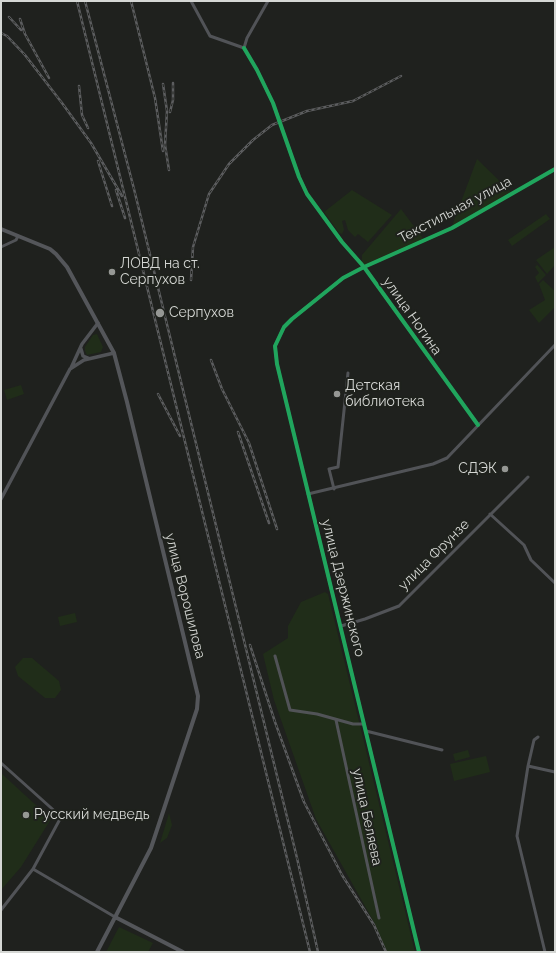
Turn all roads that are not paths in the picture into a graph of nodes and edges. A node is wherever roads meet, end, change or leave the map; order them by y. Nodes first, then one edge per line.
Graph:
1 (191, 1) edge
2 (268, 1) edge
3 (244, 48) junction
4 (555, 169) edge
5 (1, 229) edge
6 (18, 236) junction
7 (1, 247) edge
8 (364, 267) junction
9 (98, 323) junction
10 (82, 344) junction
11 (555, 345) edge
12 (114, 353) junction
13 (90, 359) junction
14 (70, 369) junction
15 (348, 373) dead end
16 (478, 425) junction
17 (528, 476) dead end
18 (334, 488) junction
19 (308, 494) junction
20 (1, 499) edge
21 (490, 514) junction
22 (555, 583) edge
23 (341, 626) junction
24 (275, 656) dead end
25 (336, 720) junction
26 (364, 724) junction
27 (366, 731) junction
28 (538, 737) dead end
29 (442, 750) dead end
30 (1, 763) edge
31 (528, 766) junction
32 (555, 772) edge
33 (33, 870) junction
34 (1, 910) edge
35 (115, 917) junction
36 (379, 918) dead end
37 (97, 952) edge
38 (183, 952) edge
39 (419, 952) edge
40 (545, 952) edge

1 - 3 street
2 - 3 street
3 - 8 street, улица Ногина
4 - 8 street, Текстильная улица
5 - 6 main road
6 - 7 street
6 - 9 main road, улица Ворошилова
8 - 16 street, улица Ногина
8 - 19 street, улица Дзержинского
9 - 10 street
9 - 12 main road, улица Ворошилова
10 - 13 street
10 - 14 street
11 - 16 street
12 - 13 street
12 - 35 main road, улица Ворошилова
13 - 14 street
14 - 20 street
15 - 18 street
16 - 18 street
17 - 21 street, улица Фрунзе
18 - 19 street
19 - 23 street, улица Дзержинского
21 - 22 street
21 - 23 street, улица Фрунзе
23 - 26 street, улица Дзержинского
24 - 25 street
25 - 26 street
25 - 36 street, улица Беляева
26 - 27 street, улица Дзержинского
27 - 29 street
27 - 39 street, улица Дзержинского
28 - 31 street
30 - 33 street
31 - 32 street
31 - 40 street
33 - 34 street
33 - 35 street
35 - 37 main road, улица Ворошилова
35 - 38 main road

